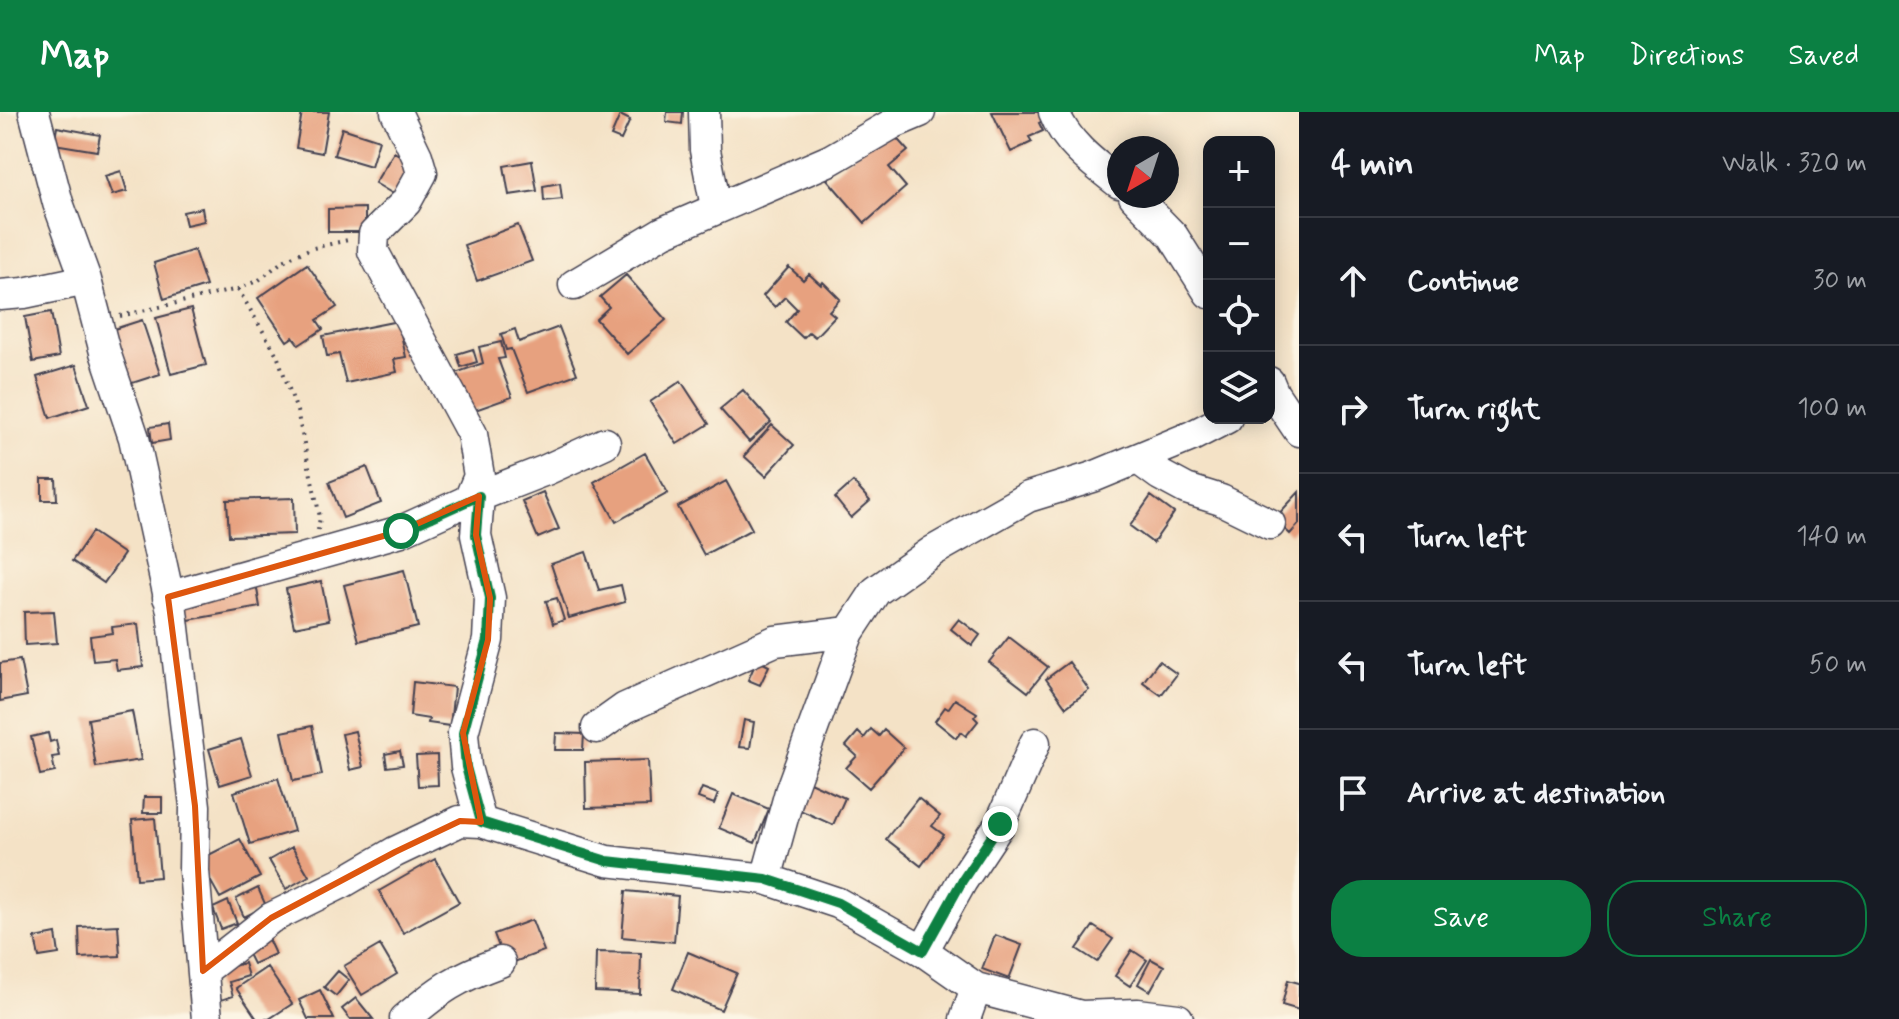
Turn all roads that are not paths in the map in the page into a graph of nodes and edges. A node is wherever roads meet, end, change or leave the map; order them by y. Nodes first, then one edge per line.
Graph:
1 (34, 112) edge
2 (396, 112) edge
3 (704, 112) edge
4 (920, 112) edge
5 (1054, 112) edge
6 (1107, 174) edge
7 (716, 207) junction
8 (1146, 208) edge
9 (86, 280) junction
10 (1203, 284) edge
11 (574, 285) dead end
12 (0, 295) edge
13 (1275, 397) edge
14 (1214, 424) edge
15 (1299, 431) edge
16 (605, 443) dead end
17 (1138, 459) junction
18 (474, 498) junction
19 (1270, 524) dead end
20 (168, 597) junction
21 (849, 632) junction
22 (597, 728) dead end
23 (1035, 743) dead end
24 (481, 822) junction
25 (766, 879) junction
26 (923, 951) junction
27 (500, 962) dead end
28 (203, 971) junction
29 (976, 988) junction
30 (207, 1019) edge
31 (405, 1019) edge
32 (965, 1019) edge
33 (1178, 1019) edge

1 - 9 street
2 - 18 street
3 - 7 street
4 - 7 street
5 - 6 street
7 - 11 street
8 - 10 street
9 - 12 street
9 - 20 street
13 - 15 street
14 - 17 street
16 - 18 street
17 - 19 street
17 - 21 street
18 - 20 street
18 - 24 street
20 - 28 street
21 - 22 street
21 - 25 street
23 - 26 street
24 - 25 street
24 - 28 street
25 - 26 street
26 - 29 street
27 - 31 street
28 - 30 street
29 - 32 street
29 - 33 street

